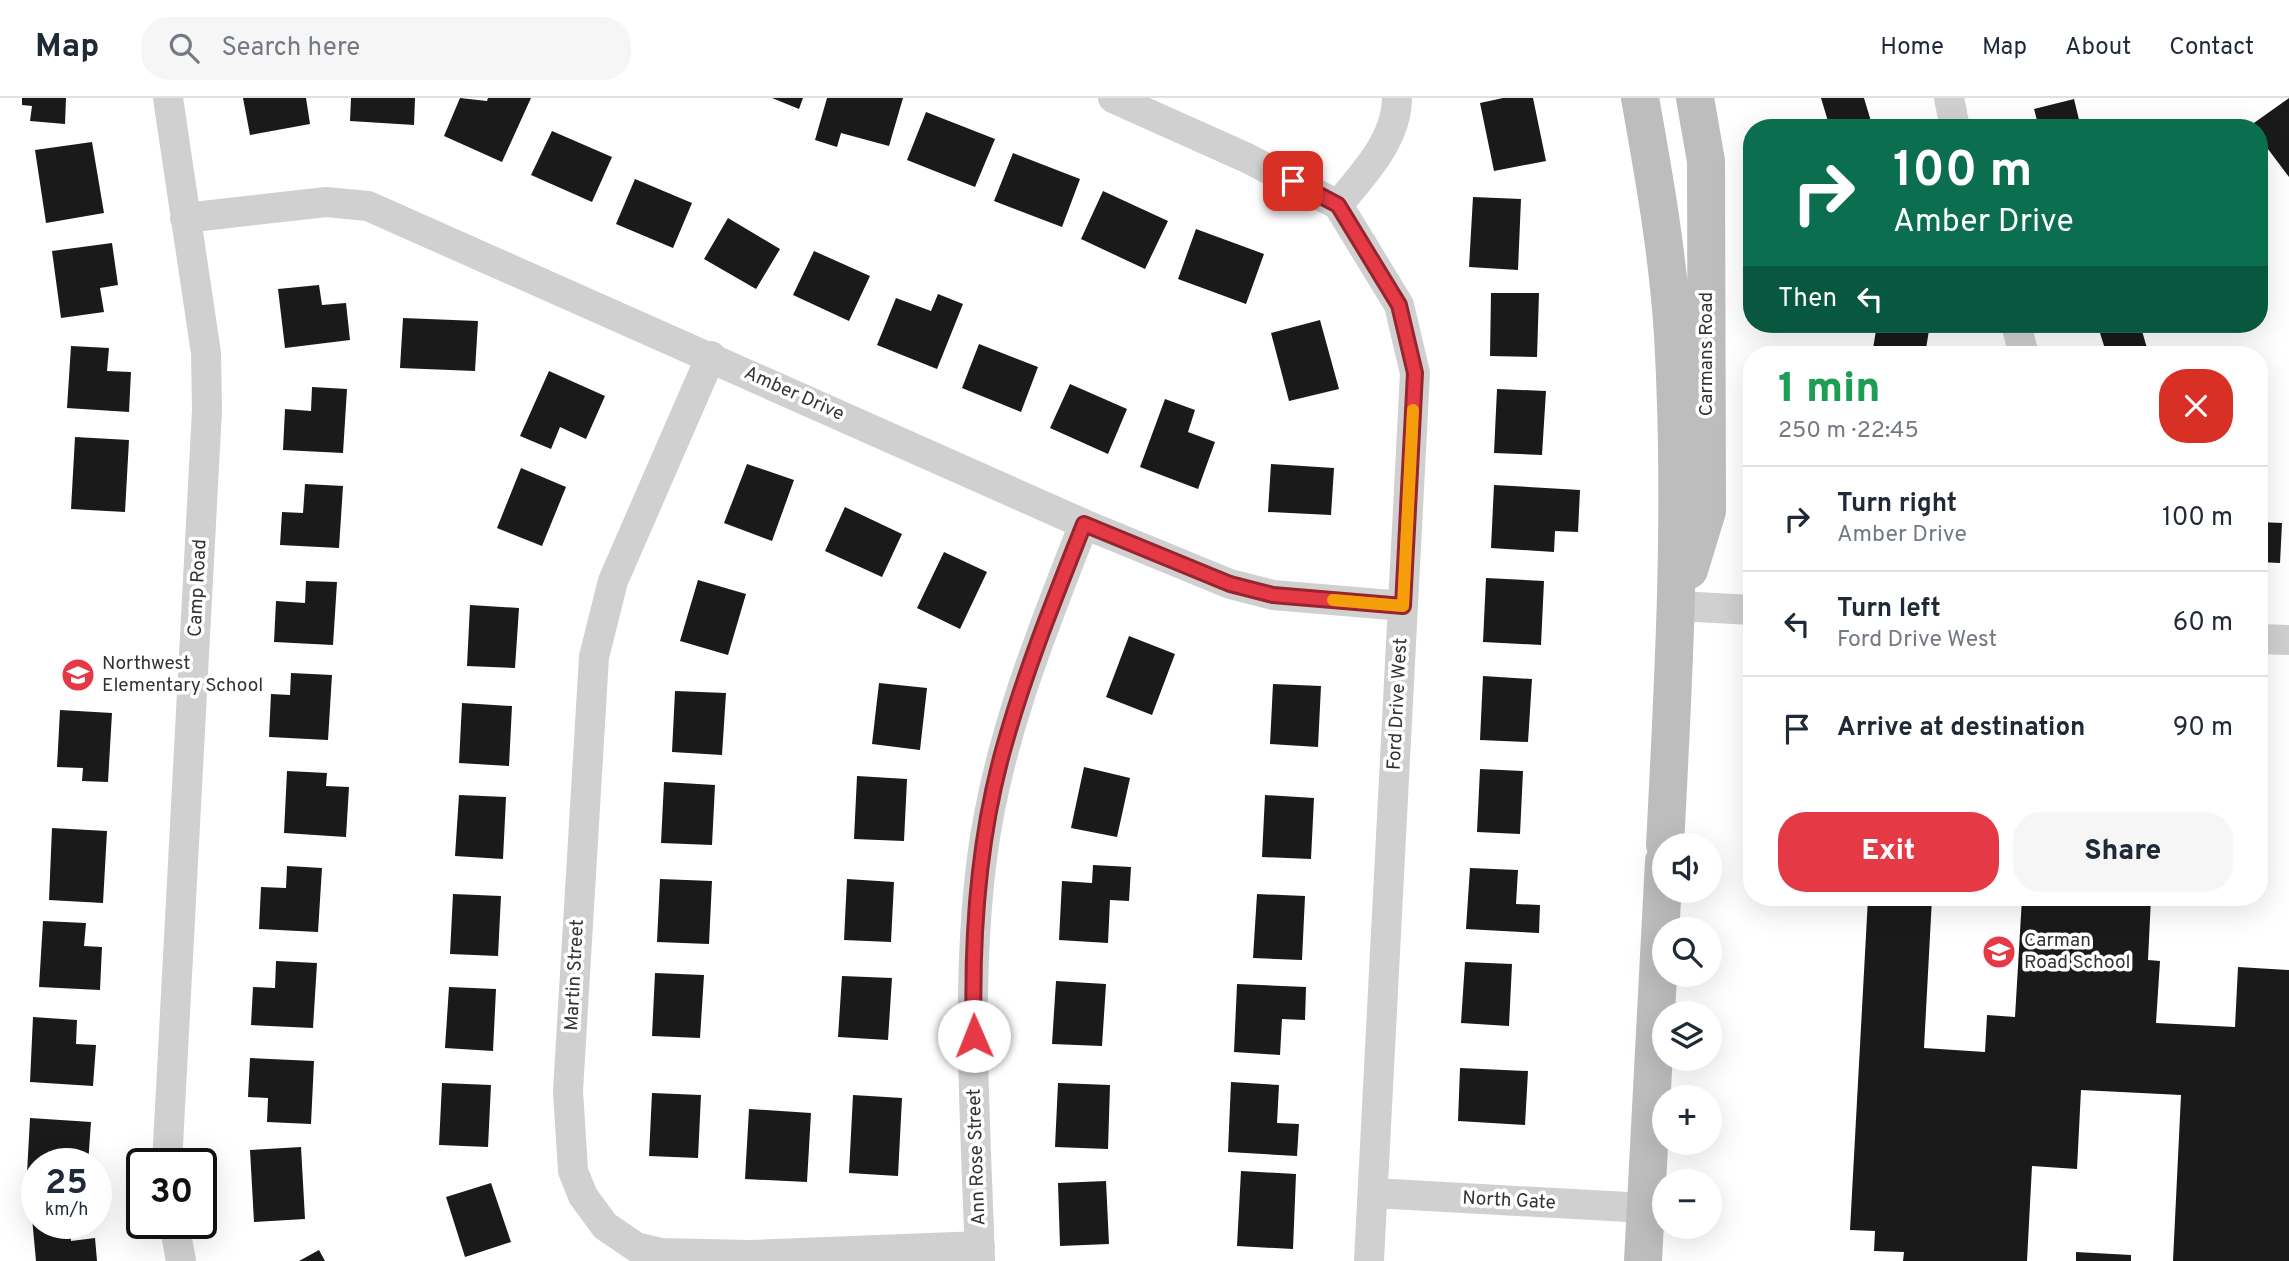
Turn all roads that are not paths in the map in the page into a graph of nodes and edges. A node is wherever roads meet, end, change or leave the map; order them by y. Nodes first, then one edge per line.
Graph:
1 (168, 98) edge
2 (1113, 98) edge
3 (1397, 98) edge
4 (1640, 98) edge
5 (1695, 98) edge
6 (1950, 98) edge
7 (1954, 119) edge
8 (1338, 205) junction
9 (185, 218) junction
10 (711, 356) junction
11 (1084, 524) junction
12 (1403, 606) junction
13 (1678, 606) junction
14 (1743, 610) edge
15 (2268, 639) edge
16 (2289, 640) edge
17 (1666, 833) edge
18 (1662, 903) edge
19 (168, 1148) edge
20 (1373, 1193) junction
21 (1646, 1208) junction
22 (177, 1239) edge
23 (980, 1253) edge
24 (181, 1261) edge
25 (1369, 1261) edge
26 (1643, 1261) edge

1 - 9 street, Camp Road
2 - 8 street
3 - 8 street
4 - 13 street, Carmans Road
5 - 13 street, Carmans Road
6 - 7 street
8 - 12 street, Ford Drive West
9 - 10 street, Amber Drive
9 - 19 street, Camp Road
10 - 11 street, Amber Drive
10 - 23 street, Martin Street
11 - 12 street, Amber Drive
11 - 23 street, Ann Rose Street
12 - 20 street, Ford Drive West
13 - 14 street
13 - 17 street, Carmans Road
15 - 16 street
18 - 21 street
20 - 21 street, North Gate
20 - 25 street, Ford Drive West
21 - 26 street
22 - 24 street

